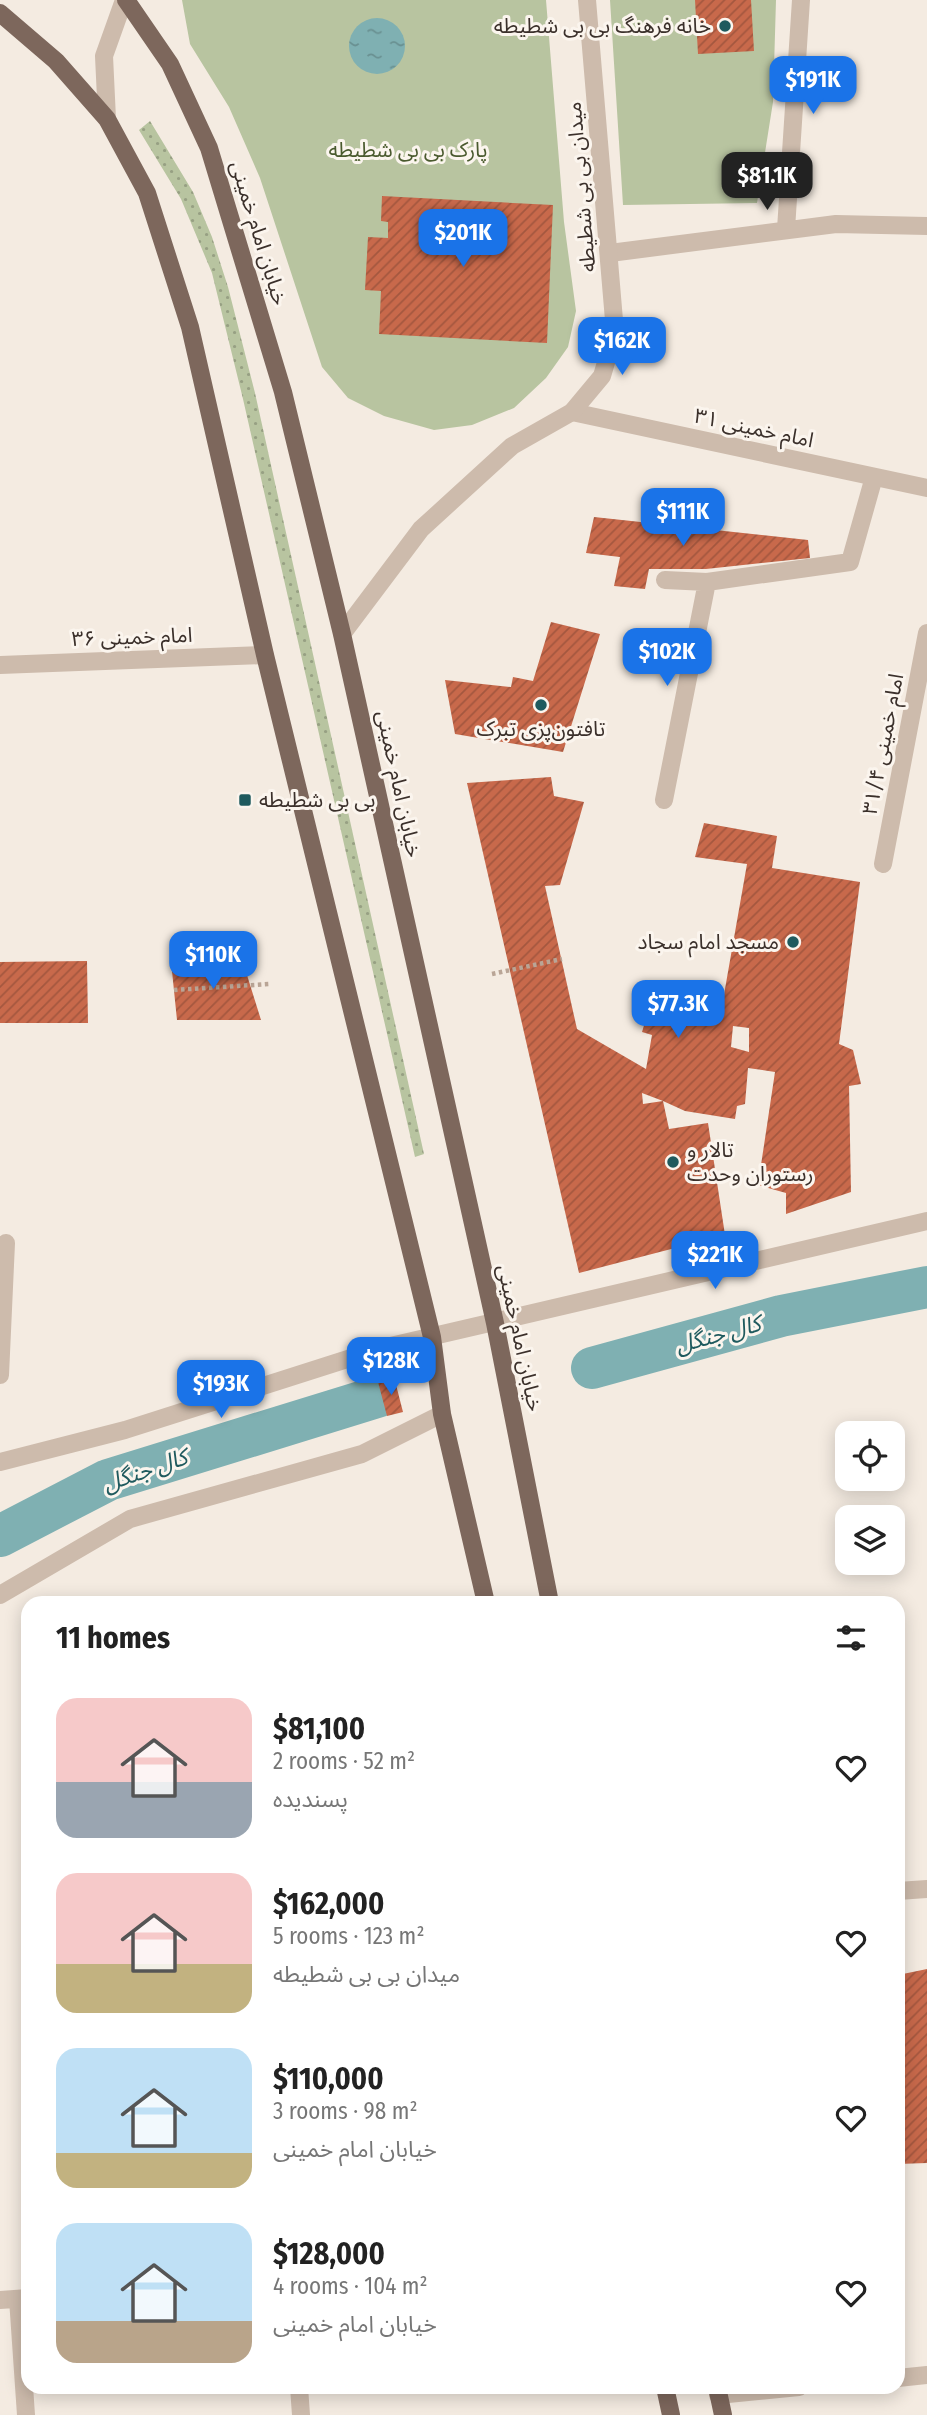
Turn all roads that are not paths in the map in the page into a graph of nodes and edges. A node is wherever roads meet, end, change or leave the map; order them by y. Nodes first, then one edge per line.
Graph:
1 (125, 0) edge
2 (587, 0) edge
3 (801, 0) edge
4 (0, 13) edge
5 (107, 119) junction
6 (927, 226) edge
7 (786, 229) junction
8 (610, 253) junction
9 (572, 412) junction
10 (874, 477) junction
11 (927, 488) edge
12 (665, 580) dead end
13 (707, 582) junction
14 (927, 633) edge
15 (342, 634) junction
16 (265, 656) junction
17 (0, 665) edge
18 (664, 800) dead end
19 (883, 864) dead end
20 (927, 1221) edge
21 (6, 1243) dead end
22 (495, 1323) junction
23 (432, 1337) junction
24 (0, 1375) edge
25 (442, 1415) junction
26 (0, 1462) edge
27 (0, 1595) edge
28 (483, 1596) edge
29 (549, 1596) edge
30 (927, 1889) edge
31 (905, 1891) edge
32 (15, 2299) edge
33 (21, 2362) edge
34 (927, 2375) edge
35 (905, 2377) edge
36 (24, 2394) edge
37 (300, 2394) edge
38 (666, 2394) edge
39 (719, 2394) edge
40 (26, 2415) edge
41 (301, 2415) edge
42 (671, 2415) edge
43 (723, 2415) edge

1 - 5 street
1 - 15 main road, خیابان امام خمینی
2 - 8 street, میدان بی بی شطیطه
3 - 7 street
4 - 5 main road
5 - 16 main road
6 - 7 street
7 - 8 street
8 - 9 street, میدان بی بی شطیطه
9 - 10 street, امام خمینی ۳۱
9 - 15 street, میدان بی بی شطیطه
10 - 11 street, امام خمینی ۳۱
10 - 13 street
12 - 13 street
13 - 18 street
14 - 19 street, امام خمینی ۳۱/۴
15 - 22 main road, خیابان امام خمینی
16 - 17 street, امام خمینی ۳۶
16 - 23 main road
20 - 22 street
21 - 24 street
22 - 23 street
22 - 29 main road, خیابان امام خمینی
23 - 25 main road
23 - 26 street
25 - 27 street
25 - 28 main road
30 - 31 street
32 - 33 street
34 - 35 street
36 - 40 street
37 - 41 street
38 - 42 main road
39 - 43 main road

